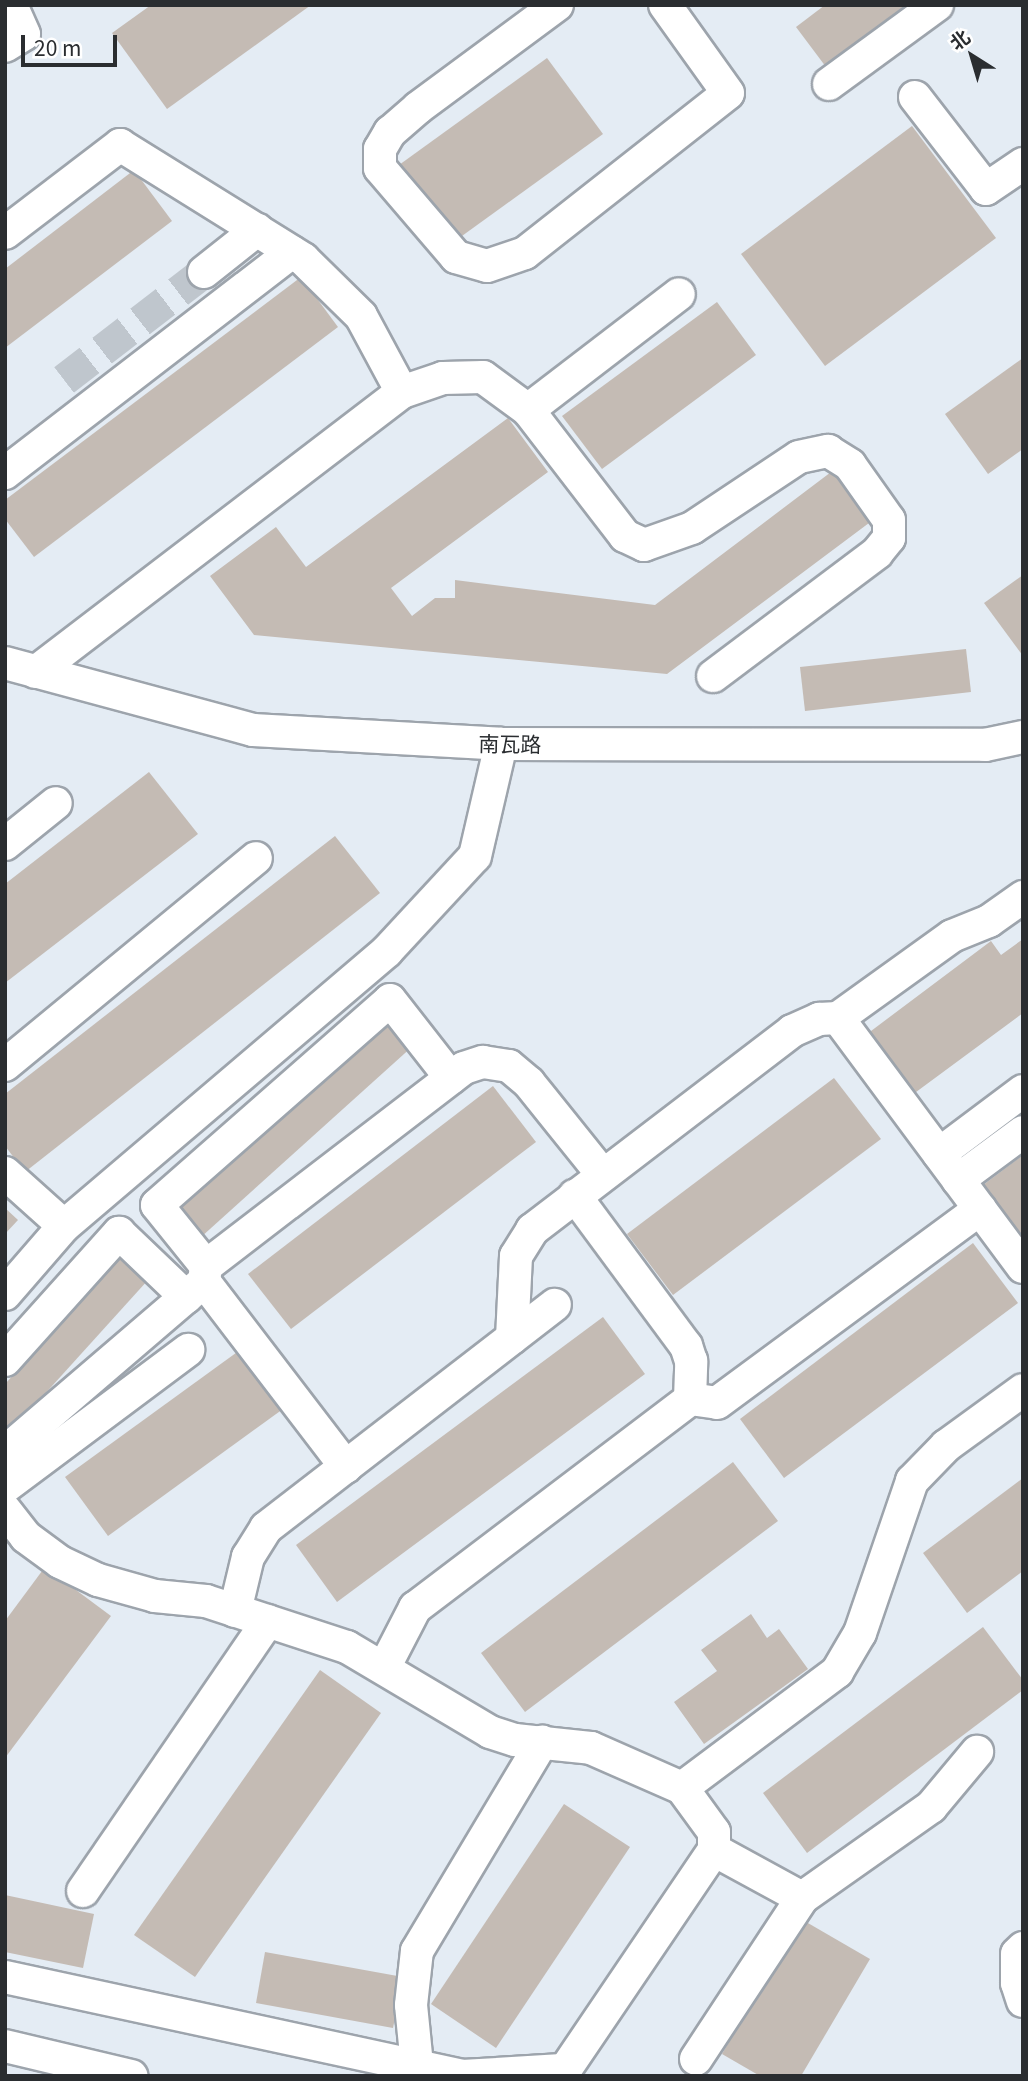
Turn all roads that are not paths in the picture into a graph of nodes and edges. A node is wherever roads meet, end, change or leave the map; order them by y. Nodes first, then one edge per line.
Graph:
1 (11, 5) edge
2 (557, 5) edge
3 (665, 5) edge
4 (937, 5) edge
5 (5, 46) edge
6 (829, 85) dead end
7 (915, 97) dead end
8 (1023, 164) edge
9 (257, 230) junction
10 (5, 233) edge
11 (292, 252) junction
12 (204, 272) tunnel mouth
13 (679, 294) dead end
14 (401, 392) junction
15 (528, 410) junction
16 (5, 473) edge
17 (5, 663) edge
18 (36, 672) junction
19 (713, 676) dead end
20 (1023, 737) edge
21 (501, 744) junction
22 (56, 803) dead end
23 (5, 844) edge
24 (256, 858) dead end
25 (1023, 897) edge
26 (838, 1018) junction
27 (5, 1065) edge
28 (451, 1078) junction
29 (1023, 1091) edge
30 (1023, 1132) edge
31 (939, 1154) junction
32 (5, 1173) edge
33 (603, 1175) junction
34 (958, 1180) junction
35 (575, 1196) junction
36 (980, 1209) junction
37 (64, 1226) junction
38 (1023, 1267) edge
39 (199, 1281) junction
40 (5, 1294) edge
41 (555, 1305) dead end
42 (512, 1338) junction
43 (188, 1350) dead end
44 (5, 1360) edge
45 (1023, 1390) edge
46 (690, 1399) junction
47 (5, 1452) edge
48 (346, 1466) junction
49 (6, 1507) edge
50 (235, 1611) junction
51 (268, 1621) junction
52 (384, 1668) junction
53 (542, 1742) junction
54 (977, 1752) dead end
55 (682, 1787) junction
56 (714, 1850) junction
57 (83, 1891) dead end
58 (802, 1899) junction
59 (1023, 1948) edge
60 (5, 1977) edge
61 (1023, 2001) edge
62 (5, 2046) edge
63 (696, 2059) dead end
64 (417, 2065) junction
65 (561, 2073) edge
66 (131, 2076) edge

1 - 5 street
2 - 3 street
4 - 6 street
7 - 8 street
9 - 10 street
9 - 11 street
9 - 12 street
11 - 14 street
11 - 16 street
13 - 15 street
14 - 15 street
14 - 18 street
15 - 19 street
17 - 18 street, 南瓦路
18 - 21 street, 南瓦路
20 - 21 street, 南瓦路
21 - 37 street
22 - 23 street
24 - 27 street
25 - 26 street
26 - 31 street
26 - 33 street
28 - 33 street
28 - 39 street
28 - 39 street
29 - 31 street
30 - 34 street
31 - 34 street
32 - 37 street
33 - 35 street
34 - 36 street
35 - 42 street
35 - 46 street
36 - 38 street
36 - 46 street
37 - 40 street
39 - 44 street
39 - 47 street
39 - 48 street
41 - 42 street
42 - 48 street
43 - 49 street
45 - 55 street
46 - 52 street
48 - 50 street
49 - 50 street
50 - 51 street
51 - 52 street
51 - 57 street
52 - 53 street
53 - 55 street
53 - 64 street
54 - 58 street
55 - 56 street
56 - 58 street
56 - 65 street
58 - 63 street
59 - 61 street
60 - 64 street
62 - 66 street
64 - 65 street

